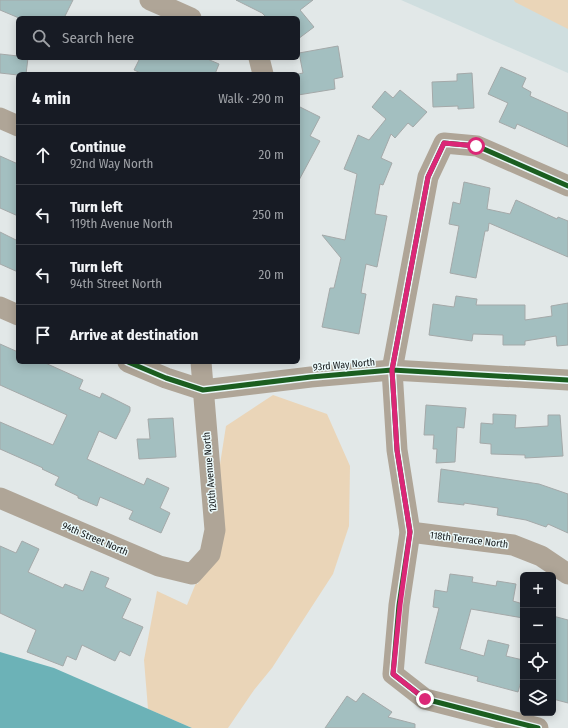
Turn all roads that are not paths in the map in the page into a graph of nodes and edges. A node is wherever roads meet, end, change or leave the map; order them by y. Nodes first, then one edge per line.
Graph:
1 (150, 0) edge
2 (186, 16) edge
3 (260, 60) edge
4 (262, 72) edge
5 (0, 118) edge
6 (16, 125) edge
7 (568, 186) edge
8 (0, 307) edge
9 (16, 314) edge
10 (133, 364) edge
11 (201, 364) edge
12 (392, 370) junction
13 (568, 380) edge
14 (203, 390) junction
15 (0, 498) edge
16 (410, 532) junction
17 (192, 574) joint
18 (568, 574) edge
19 (538, 728) edge

1 - 2 street
3 - 4 street
5 - 6 street
7 - 12 street
8 - 9 street
10 - 14 street, 93rd Way North
11 - 14 street, 120th Avenue North
12 - 13 street, 93rd Way North
12 - 14 street, 93rd Way North
12 - 16 street
14 - 17 street, 120th Avenue North
15 - 17 street, 94th Street North
16 - 18 street, 118th Terrace North
16 - 19 street

